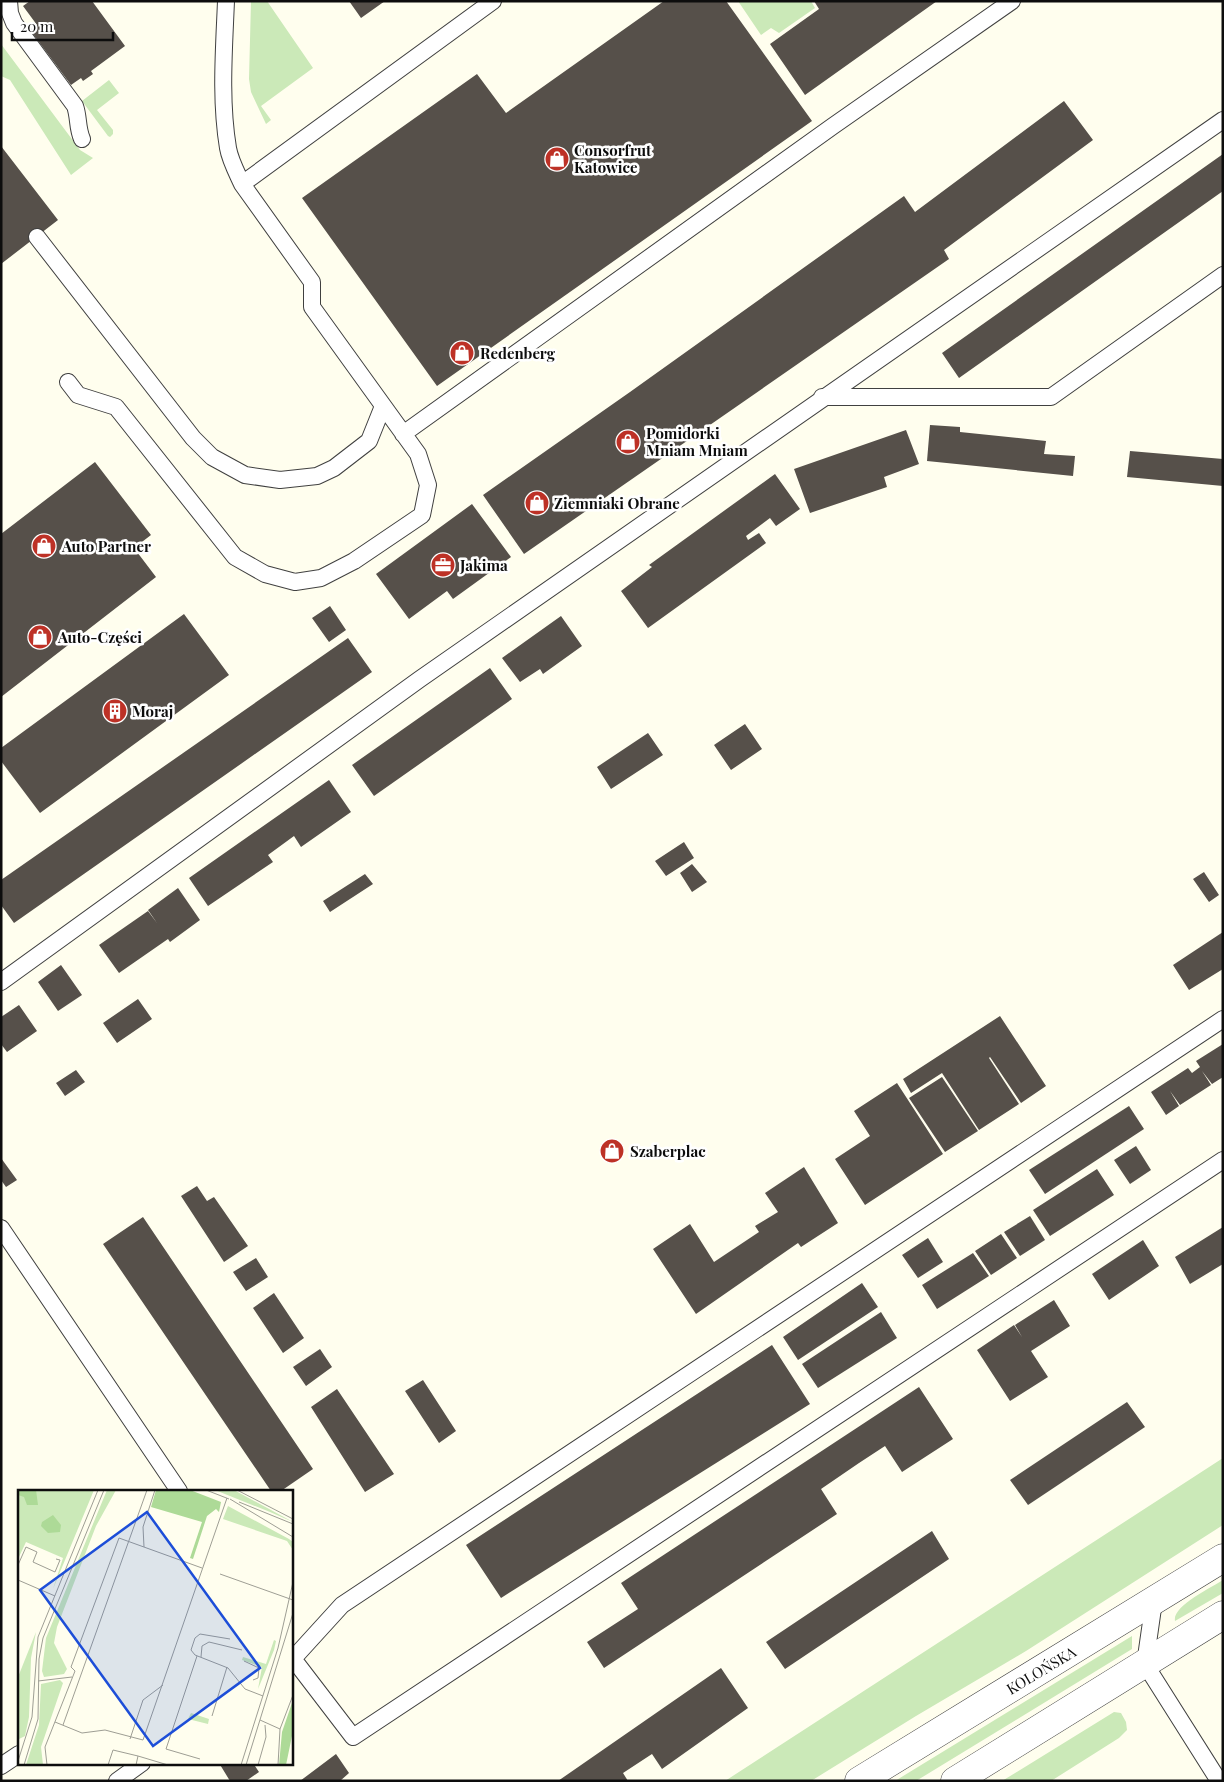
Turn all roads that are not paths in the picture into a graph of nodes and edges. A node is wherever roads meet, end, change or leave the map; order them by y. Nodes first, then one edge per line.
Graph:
1 (9, 1) edge
2 (226, 1) edge
3 (493, 1) edge
4 (1012, 1) edge
5 (1223, 120) edge
6 (82, 139) dead end
7 (242, 184) junction
8 (37, 237) dead end
9 (1223, 275) edge
10 (68, 382) dead end
11 (822, 397) junction
12 (383, 406) junction
13 (404, 434) junction
14 (1, 982) edge
15 (1223, 1019) edge
16 (1223, 1160) edge
17 (1, 1228) edge
18 (179, 1490) edge
19 (1223, 1558) edge
20 (1154, 1601) junction
21 (1223, 1615) edge
22 (292, 1658) edge
23 (1145, 1664) junction
24 (18, 1755) edge
25 (141, 1764) edge
26 (1, 1766) edge
27 (117, 1781) edge
28 (859, 1781) edge
29 (954, 1781) edge
30 (1219, 1781) edge

1 - 6 lane
2 - 7 lane
3 - 7 lane
4 - 13 lane
5 - 11 lane
7 - 12 lane
8 - 12 lane
9 - 11 lane
10 - 13 lane
11 - 14 lane
12 - 13 lane
15 - 22 lane
16 - 22 lane
17 - 18 lane
19 - 20 street, KOLOŃSKA
20 - 23 lane
20 - 28 street, KOLOŃSKA
21 - 23 street
23 - 29 street
23 - 30 lane
24 - 26 lane
25 - 27 lane

